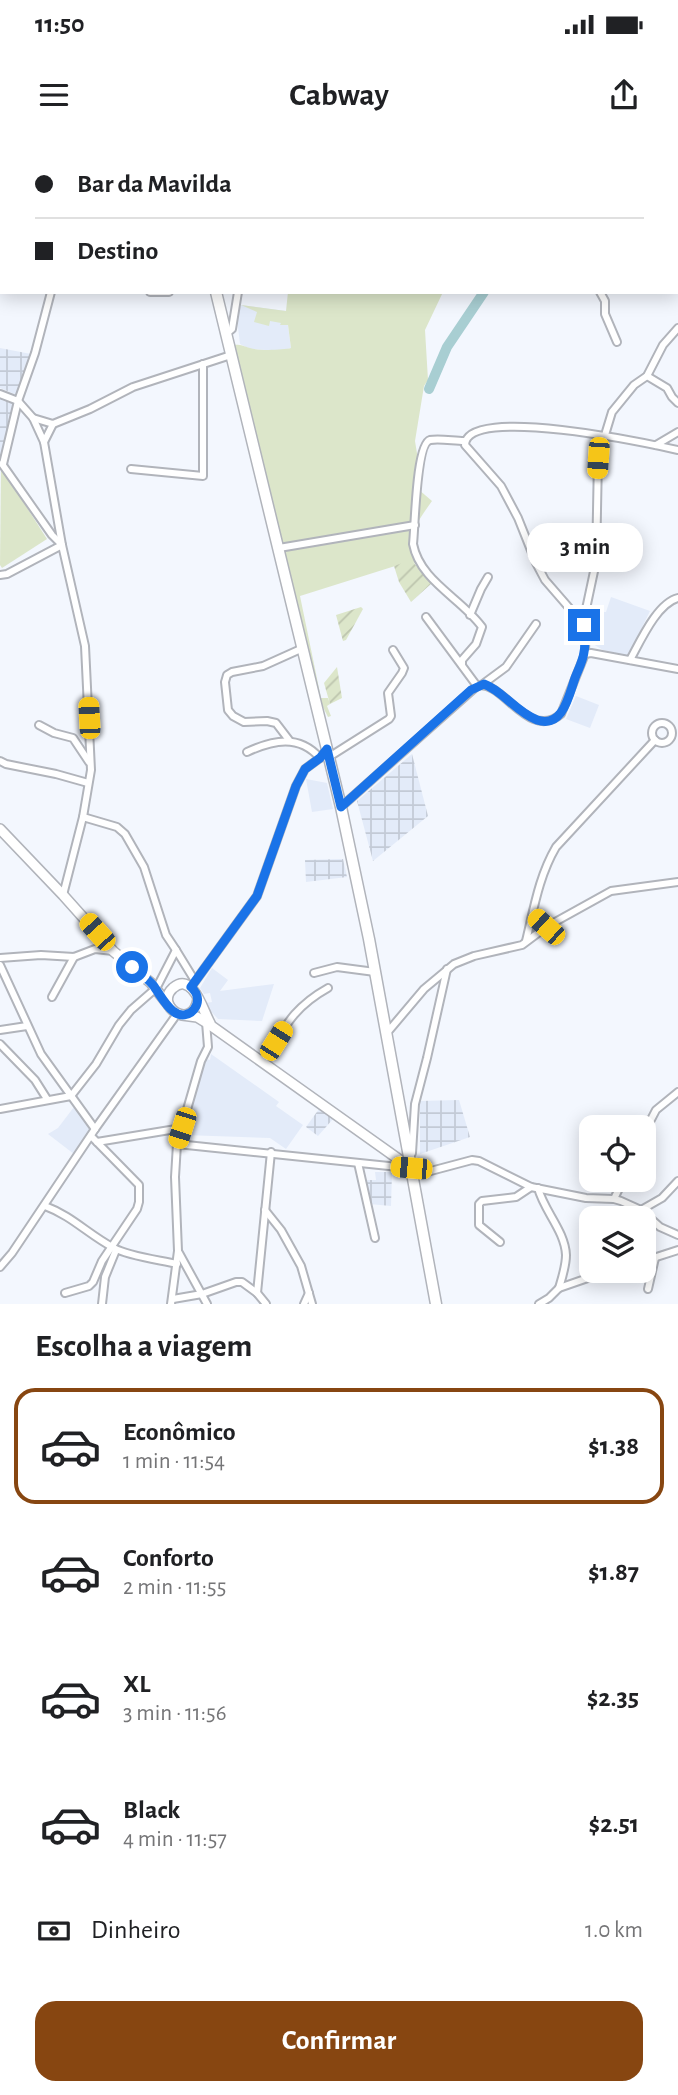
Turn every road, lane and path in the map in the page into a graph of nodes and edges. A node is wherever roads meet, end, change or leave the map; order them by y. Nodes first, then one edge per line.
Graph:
1 (50, 294) edge
2 (218, 294) edge
3 (238, 294) edge
4 (601, 294) edge
5 (678, 328) edge
6 (226, 334) junction
7 (617, 342) dead end
8 (231, 355) junction
9 (203, 364) junction
10 (647, 376) junction
11 (0, 394) edge
12 (18, 401) junction
13 (678, 403) edge
14 (33, 418) junction
15 (53, 424) junction
16 (678, 432) edge
17 (605, 435) junction
18 (464, 441) junction
19 (44, 442) junction
20 (656, 445) junction
21 (678, 450) edge
22 (1, 465) edge
23 (131, 469) dead end
24 (415, 525) junction
25 (62, 545) junction
26 (279, 548) junction
27 (0, 575) edge
28 (488, 577) dead end
29 (678, 598) edge
30 (470, 615) junction
31 (426, 617) dead end
32 (536, 624) dead end
33 (584, 625) junction
34 (303, 648) junction
35 (393, 650) dead end
36 (584, 654) junction
37 (630, 660) junction
38 (462, 665) junction
39 (678, 669) edge
40 (480, 685) junction
41 (39, 725) dead end
42 (671, 738) junction
43 (289, 740) junction
44 (655, 740) junction
45 (678, 744) edge
46 (247, 752) dead end
47 (326, 755) junction
48 (0, 761) edge
49 (90, 764) junction
50 (88, 783) junction
51 (341, 807) junction
52 (83, 817) junction
53 (0, 829) edge
54 (678, 882) edge
55 (63, 895) junction
56 (533, 914) junction
57 (546, 927) junction
58 (526, 941) junction
59 (176, 950) junction
60 (113, 951) junction
61 (74, 957) junction
62 (0, 958) edge
63 (0, 965) edge
64 (447, 969) junction
65 (375, 972) junction
66 (314, 973) dead end
67 (193, 984) junction
68 (155, 985) junction
69 (177, 986) junction
70 (328, 988) dead end
71 (52, 997) dead end
72 (198, 999) junction
73 (176, 1012) junction
74 (208, 1023) junction
75 (27, 1026) junction
76 (0, 1030) edge
77 (386, 1034) junction
78 (0, 1044) edge
79 (263, 1062) junction
80 (678, 1092) edge
81 (71, 1096) junction
82 (47, 1099) junction
83 (0, 1108) edge
84 (653, 1115) edge
85 (182, 1128) junction
86 (95, 1129) junction
87 (91, 1136) junction
88 (97, 1142) junction
89 (177, 1144) junction
90 (271, 1152) junction
91 (358, 1163) junction
92 (411, 1172) junction
93 (678, 1181) edge
94 (534, 1187) junction
95 (617, 1192) edge
96 (614, 1199) junction
97 (45, 1206) junction
98 (631, 1206) edge
99 (648, 1206) edge
100 (265, 1210) junction
101 (656, 1223) edge
102 (678, 1235) edge
103 (375, 1238) dead end
104 (500, 1242) dead end
105 (114, 1249) junction
106 (678, 1250) edge
107 (178, 1251) junction
108 (656, 1258) edge
109 (177, 1264) junction
110 (0, 1266) edge
111 (579, 1281) edge
112 (649, 1283) edge
113 (559, 1288) junction
114 (648, 1289) dead end
115 (65, 1293) dead end
116 (257, 1293) junction
117 (309, 1293) junction
118 (202, 1294) junction
119 (172, 1301) edge
120 (102, 1304) edge
121 (207, 1304) edge
122 (266, 1304) edge
123 (304, 1304) edge
124 (312, 1304) edge
125 (436, 1304) edge
126 (539, 1304) edge

1 - 12 street
2 - 6 main road
3 - 6 street
4 - 7 street
5 - 10 street
6 - 8 main road
8 - 9 street
8 - 26 main road
9 - 15 street
9 - 23 street
10 - 13 street
10 - 17 street
11 - 12 street
12 - 14 street
12 - 22 street
14 - 15 street
14 - 19 street
15 - 19 street
16 - 20 street
17 - 18 street
17 - 20 street
17 - 33 street
18 - 24 street
18 - 33 street
19 - 25 street
20 - 21 street
22 - 25 street
24 - 26 street
24 - 30 street
25 - 27 street
25 - 49 street
26 - 34 main road
28 - 30 street
29 - 37 street
30 - 38 street
31 - 38 street
32 - 40 street
33 - 36 street
34 - 43 street
34 - 47 main road
35 - 47 street
36 - 37 street
36 - 40 street
37 - 39 street
38 - 40 street
40 - 51 street
41 - 49 street
42 - 44 street
42 - 44 street
42 - 45 street
43 - 46 street
43 - 47 street
44 - 56 street
47 - 51 main road
47 - 67 street
48 - 50 street
49 - 50 street
50 - 52 street
51 - 65 main road
52 - 55 street
52 - 59 street
53 - 55 street
54 - 57 street
55 - 60 street
56 - 57 street
56 - 58 street
57 - 58 street
58 - 64 street
59 - 67 street
59 - 68 street
60 - 61 street
60 - 68 street
61 - 62 street
61 - 71 street
63 - 75 street
64 - 77 street
64 - 92 street
65 - 66 street
65 - 77 main road
67 - 69 street
67 - 72 street
68 - 69 street
68 - 73 street
68 - 81 street
69 - 73 street
70 - 79 street
72 - 73 street
72 - 74 street
73 - 74 street
73 - 86 street
74 - 79 street
74 - 85 street
75 - 76 street
75 - 81 street
77 - 92 main road
78 - 82 street
79 - 92 street
80 - 84 street
81 - 82 street
81 - 86 street
82 - 83 street
85 - 88 street
85 - 89 street
86 - 87 street
87 - 88 street
87 - 97 street
88 - 105 street
89 - 90 street
89 - 107 street
90 - 91 street
90 - 100 street
91 - 92 street
91 - 103 street
92 - 94 street
92 - 125 main road
93 - 99 street
94 - 96 street
94 - 104 street
94 - 113 street
95 - 96 street
96 - 98 street
97 - 105 street
97 - 110 street
100 - 116 street
100 - 117 street
101 - 102 street
105 - 109 street
105 - 115 street
105 - 120 street
106 - 108 street
107 - 109 street
107 - 118 street
109 - 119 street
111 - 113 street
112 - 114 street
113 - 126 street
116 - 118 street
116 - 122 street
117 - 123 street
117 - 124 street
118 - 119 street
118 - 121 street

